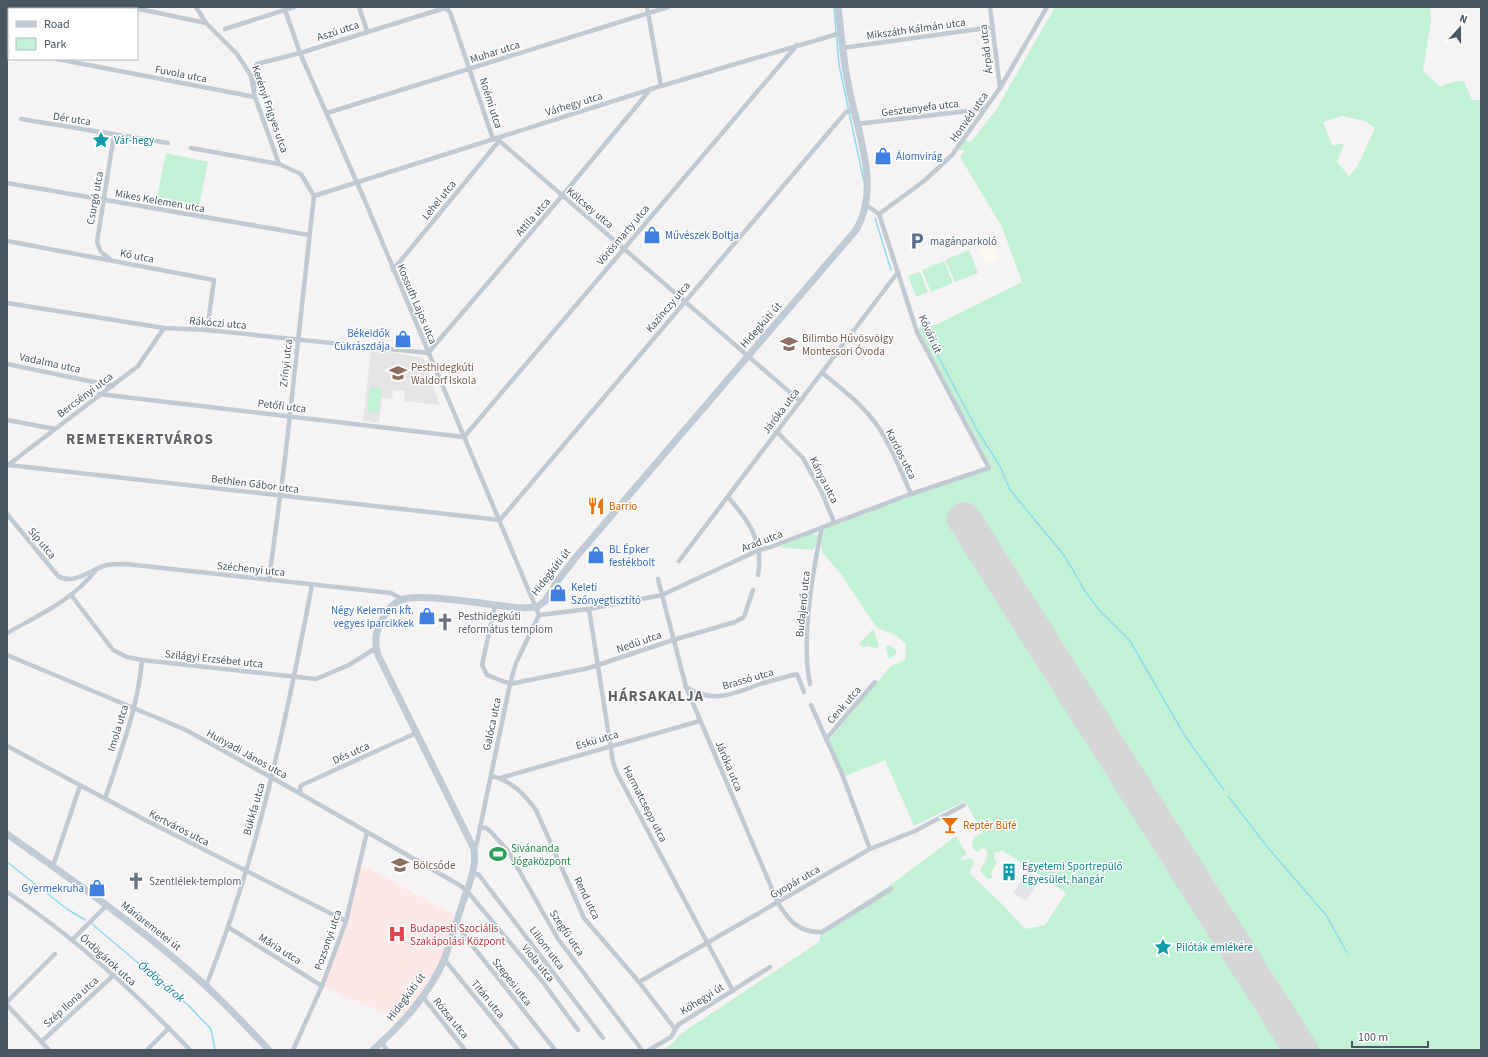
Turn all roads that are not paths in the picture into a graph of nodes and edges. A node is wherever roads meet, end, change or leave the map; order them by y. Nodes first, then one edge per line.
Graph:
1 (196, 7) edge
2 (294, 7) edge
3 (359, 7) edge
4 (446, 7) edge
5 (647, 7) edge
6 (668, 7) edge
7 (838, 7) edge
8 (990, 7) edge
9 (1047, 7) edge
10 (285, 8) edge
11 (138, 9) edge
12 (648, 13) junction
13 (206, 23) junction
14 (993, 27) junction
15 (225, 29) dead end
16 (367, 31) junction
17 (838, 34) junction
18 (797, 45) junction
19 (842, 48) junction
20 (300, 53) junction
21 (62, 60) edge
22 (470, 69) junction
23 (661, 86) junction
24 (1000, 88) junction
25 (254, 89) junction
26 (649, 90) junction
27 (255, 97) junction
28 (985, 109) junction
29 (851, 110) junction
30 (327, 114) junction
31 (21, 119) dead end
32 (856, 124) junction
33 (114, 135) junction
34 (496, 139) junction
35 (168, 143) dead end
36 (191, 148) dead end
37 (279, 164) junction
38 (356, 182) junction
39 (7, 183) edge
40 (314, 196) junction
41 (562, 196) junction
42 (104, 200) junction
43 (866, 205) junction
44 (879, 214) junction
45 (309, 235) junction
46 (7, 242) edge
47 (624, 248) junction
48 (111, 260) junction
49 (393, 270) junction
50 (898, 272) junction
51 (685, 302) junction
52 (7, 303) edge
53 (164, 328) junction
54 (207, 330) junction
55 (297, 339) junction
56 (428, 353) junction
57 (748, 356) junction
58 (7, 364) edge
59 (822, 373) junction
60 (112, 386) junction
61 (99, 394) junction
62 (800, 402) junction
63 (290, 416) junction
64 (7, 420) edge
65 (55, 429) junction
66 (777, 432) junction
67 (464, 437) junction
68 (8, 465) edge
69 (989, 468) joint
70 (911, 494) junction
71 (279, 496) junction
72 (728, 497) junction
73 (7, 514) edge
74 (500, 520) junction
75 (834, 522) junction
76 (822, 527) junction
77 (760, 550) junction
78 (679, 561) dead end
79 (97, 569) junction
80 (85, 574) junction
81 (758, 575) dead end
82 (658, 579) dead end
83 (67, 580) joint
84 (269, 580) junction
85 (88, 581) junction
86 (312, 585) junction
87 (753, 590) dead end
88 (71, 595) junction
89 (662, 595) junction
90 (402, 599) junction
91 (495, 606) junction
92 (537, 607) junction
93 (589, 609) junction
94 (539, 615) junction
95 (7, 633) edge
96 (673, 640) junction
97 (376, 648) junction
98 (7, 655) edge
99 (142, 660) junction
100 (599, 666) junction
101 (294, 677) junction
102 (875, 682) dead end
103 (510, 684) junction
104 (810, 684) dead end
105 (686, 687) junction
106 (804, 692) dead end
107 (811, 705) dead end
108 (134, 707) junction
109 (700, 721) junction
110 (414, 734) junction
111 (826, 739) junction
112 (7, 746) edge
113 (611, 746) junction
114 (491, 776) junction
115 (272, 778) junction
116 (500, 778) junction
117 (80, 786) junction
118 (301, 794) junction
119 (105, 799) junction
120 (964, 805) dead end
121 (480, 827) junction
122 (367, 832) junction
123 (7, 834) edge
124 (474, 849) junction
125 (870, 849) junction
126 (53, 866) junction
127 (246, 872) junction
128 (473, 873) junction
129 (891, 889) dead end
130 (467, 891) junction
131 (7, 892) edge
132 (778, 903) junction
133 (107, 906) junction
134 (346, 922) junction
135 (456, 925) junction
136 (228, 927) junction
137 (72, 940) junction
138 (708, 942) junction
139 (55, 954) dead end
140 (444, 959) junction
141 (770, 967) dead end
142 (114, 975) junction
143 (639, 982) junction
144 (206, 986) junction
145 (322, 986) junction
146 (733, 991) junction
147 (422, 997) junction
148 (7, 1004) edge
149 (169, 1028) junction
150 (675, 1029) junction
151 (578, 1030) dead end
152 (603, 1038) dead end
153 (40, 1042) junction
154 (381, 1042) junction
155 (48, 1050) edge
156 (147, 1050) edge
157 (190, 1050) edge
158 (269, 1050) edge
159 (293, 1050) edge
160 (373, 1050) edge
161 (387, 1050) edge
162 (465, 1050) edge
163 (518, 1050) edge
164 (555, 1050) edge
165 (642, 1050) edge
166 (649, 1050) edge

1 - 13 street, Kerényi Frigyes utca
2 - 10 street
3 - 16 street
4 - 16 street, Aszú utca
4 - 22 street, Noémi utca
5 - 12 street
6 - 12 street, Muhar utca
7 - 17 main road, Hidegkúti út
8 - 14 street, Árpád utca
9 - 24 street, Honvéd utca
10 - 15 street
10 - 20 street, Kossuth Lajos utca
11 - 13 street
12 - 22 street, Muhar utca
12 - 23 street
13 - 25 street, Kerényi Frigyes utca
14 - 19 street, Mikszáth Kálmán utca
14 - 24 street, Árpád utca
16 - 20 street, Aszú utca
17 - 18 street, Várhegy utca
17 - 19 main road, Hidegkúti út
18 - 23 street, Várhegy utca
18 - 47 street, Vörösmarty utca
19 - 29 main road, Hidegkúti út
20 - 25 street, Aszú utca
20 - 30 street, Kossuth Lajos utca
21 - 27 street, Fuvola utca
22 - 30 street, Muhar utca
22 - 34 street, Noémi utca
23 - 26 street, Várhegy utca
24 - 28 street, Honvéd utca
25 - 27 street, Kerényi Frigyes utca
26 - 34 street, Várhegy utca
26 - 41 street, Attila utca
27 - 37 street, Kerényi Frigyes utca
28 - 32 street, Gesztenyefa utca
28 - 44 street, Honvéd utca
29 - 32 main road, Hidegkúti út
29 - 51 street, Kazinczy utca
30 - 38 street, Kossuth Lajos utca
31 - 33 street, Dér utca
32 - 43 main road, Hidegkúti út
33 - 35 street, Dér utca
33 - 42 street, Csurgó utca
34 - 38 street, Várhegy utca
34 - 41 street, Kölcsey utca
34 - 49 street, Lehel utca
36 - 37 street
37 - 40 street
38 - 40 street, Várhegy utca
38 - 49 street, Kossuth Lajos utca
39 - 42 street, Mikes Kelemen utca
40 - 45 street, Zrínyi utca
41 - 47 street, Kölcsey utca
41 - 56 street, Attila utca
42 - 45 street, Mikes Kelemen utca
42 - 48 street, Csurgó utca
43 - 44 street
43 - 57 main road, Hidegkúti út
44 - 50 street, Kővári út
45 - 55 street, Zrínyi utca
46 - 48 street, Kő utca
47 - 51 street, Kölcsey utca
47 - 67 street, Vörösmarty utca
48 - 54 street, Kő utca
49 - 56 street, Kossuth Lajos utca
50 - 59 street, Járóka utca
50 - 69 street, Kővári út
51 - 57 street, Kölcsey utca
51 - 74 street, Kazinczy utca
52 - 53 street, Rákóczi utca
53 - 54 street, Rákóczi utca
53 - 60 street, Bercsényi utca
54 - 55 street, Rákóczi utca
55 - 56 street, Rákóczi utca
55 - 63 street, Zrínyi utca
56 - 67 street, Kossuth Lajos utca
57 - 62 street, Kölcsey utca
57 - 92 main road, Hidegkúti út
58 - 60 street, Vadalma utca
59 - 62 street, Járóka utca
59 - 70 street, Kardos utca
60 - 61 street, Bercsényi utca
61 - 63 street, Petőfi utca
61 - 65 street, Bercsényi utca
62 - 66 street, Járóka utca
63 - 67 street, Petőfi utca
63 - 71 street, Zrínyi utca
64 - 65 street
65 - 68 street, Bercsényi utca
66 - 72 street, Járóka utca
66 - 75 street, Kánya utca
67 - 74 street, Kossuth Lajos utca
68 - 71 street, Bethlen Gábor utca
69 - 70 street, Arad utca
70 - 75 street, Arad utca
71 - 74 street, Bethlen Gábor utca
71 - 84 street, Zrínyi utca
72 - 77 street
72 - 78 street, Járóka utca
73 - 83 street, Síp utca
74 - 92 street, Kossuth Lajos utca
75 - 76 street, Arad utca
76 - 77 street, Arad utca
76 - 104 street, Budajenő utca
77 - 81 street
77 - 89 street, Arad utca
79 - 80 street, Széchenyi utca
79 - 84 street, Széchenyi utca
79 - 85 street
80 - 83 street, Széchenyi utca
80 - 85 street
82 - 89 street, Járóka utca
84 - 86 street, Széchenyi utca
85 - 88 street
86 - 90 street, Széchenyi utca
86 - 101 street, Bükkfa utca
87 - 96 street, Nedű utca
88 - 95 street
88 - 99 street, Szilágyi Erzsébet utca
89 - 93 street, Arad utca
89 - 96 street, Járóka utca
90 - 91 main road, Hidegkúti út
90 - 97 main road
91 - 92 main road, Hidegkúti út
91 - 103 street
92 - 94 street
93 - 94 street, Arad utca
93 - 100 street, Harmatcsepp utca
94 - 103 street, Galóca utca
96 - 100 street, Nedű utca
96 - 105 street, Járóka utca
97 - 101 street, Szilágyi Erzsébet utca
97 - 110 main road, Hidegkúti út
98 - 108 street, Hunyadi János utca
99 - 101 street, Szilágyi Erzsébet utca
99 - 108 street, Imola utca
100 - 103 street, Nedű utca
100 - 113 street, Harmatcsepp utca
101 - 115 street, Bükkfa utca
102 - 111 street, Cenk utca
103 - 114 street, Galóca utca
105 - 106 street, Brassó utca
105 - 109 street, Járóka utca
107 - 111 street
108 - 115 street, Hunyadi János utca
108 - 119 street, Imola utca
109 - 113 street, Eskü utca
109 - 132 street, Járóka utca
110 - 118 street, Dés utca
110 - 124 main road, Hidegkúti út
111 - 125 street
112 - 117 street, Kertváros utca
113 - 116 street, Eskü utca
113 - 138 street, Harmatcsepp utca
114 - 116 street, Rend utca
114 - 121 street, Galóca utca
115 - 118 street, Hunyadi János utca
115 - 127 street, Bükkfa utca
116 - 143 street, Rend utca
117 - 119 street, Kertváros utca
117 - 126 street
118 - 122 street, Hunyadi János utca
119 - 127 street, Kertváros utca
120 - 125 street, Gyopár utca
121 - 124 street, Galóca utca
121 - 165 street, Szegfű utca
122 - 130 street, Hunyadi János utca
122 - 134 street, Pozsonyi utca
123 - 126 main road, Máriaremetei út
124 - 128 main road, Hidegkúti út
125 - 132 street, Gyopár utca
126 - 133 main road, Máriaremetei út
127 - 134 street, Kertváros utca
127 - 136 street, Bükkfa utca
128 - 130 main road, Hidegkúti út
128 - 152 street, Liliom utca
129 - 132 street, Járóka utca
130 - 135 main road, Hidegkúti út
130 - 151 street, Viola utca
131 - 137 street, Ördögárok utca
132 - 138 street, Gyopár utca
133 - 137 street
133 - 144 main road, Máriaremetei út
134 - 145 street, Pozsonyi utca
135 - 140 main road, Hidegkúti út
135 - 164 street, Szepesi utca
136 - 144 street, Bükkfa utca
136 - 145 street, Mária utca
137 - 142 street, Ördögárok utca
138 - 143 street, Gyopár utca
138 - 146 street, Harmatcsepp utca
139 - 148 street
140 - 147 main road, Hidegkúti út
140 - 163 street, Titán utca
141 - 146 street, Kőhegyi út
142 - 149 street, Ördögárok utca
142 - 153 street, Szép Ilona utca
143 - 150 street, Rend utca
144 - 158 main road, Máriaremetei út
145 - 159 street, Pozsonyi utca
146 - 150 street, Kőhegyi út
147 - 154 main road, Hidegkúti út
147 - 162 street, Rózsa utca
148 - 153 street
149 - 156 street
149 - 157 street, Ördögárok utca
150 - 166 street, Kőhegyi út
153 - 155 street
154 - 160 main road, Hidegkúti út
154 - 161 street

